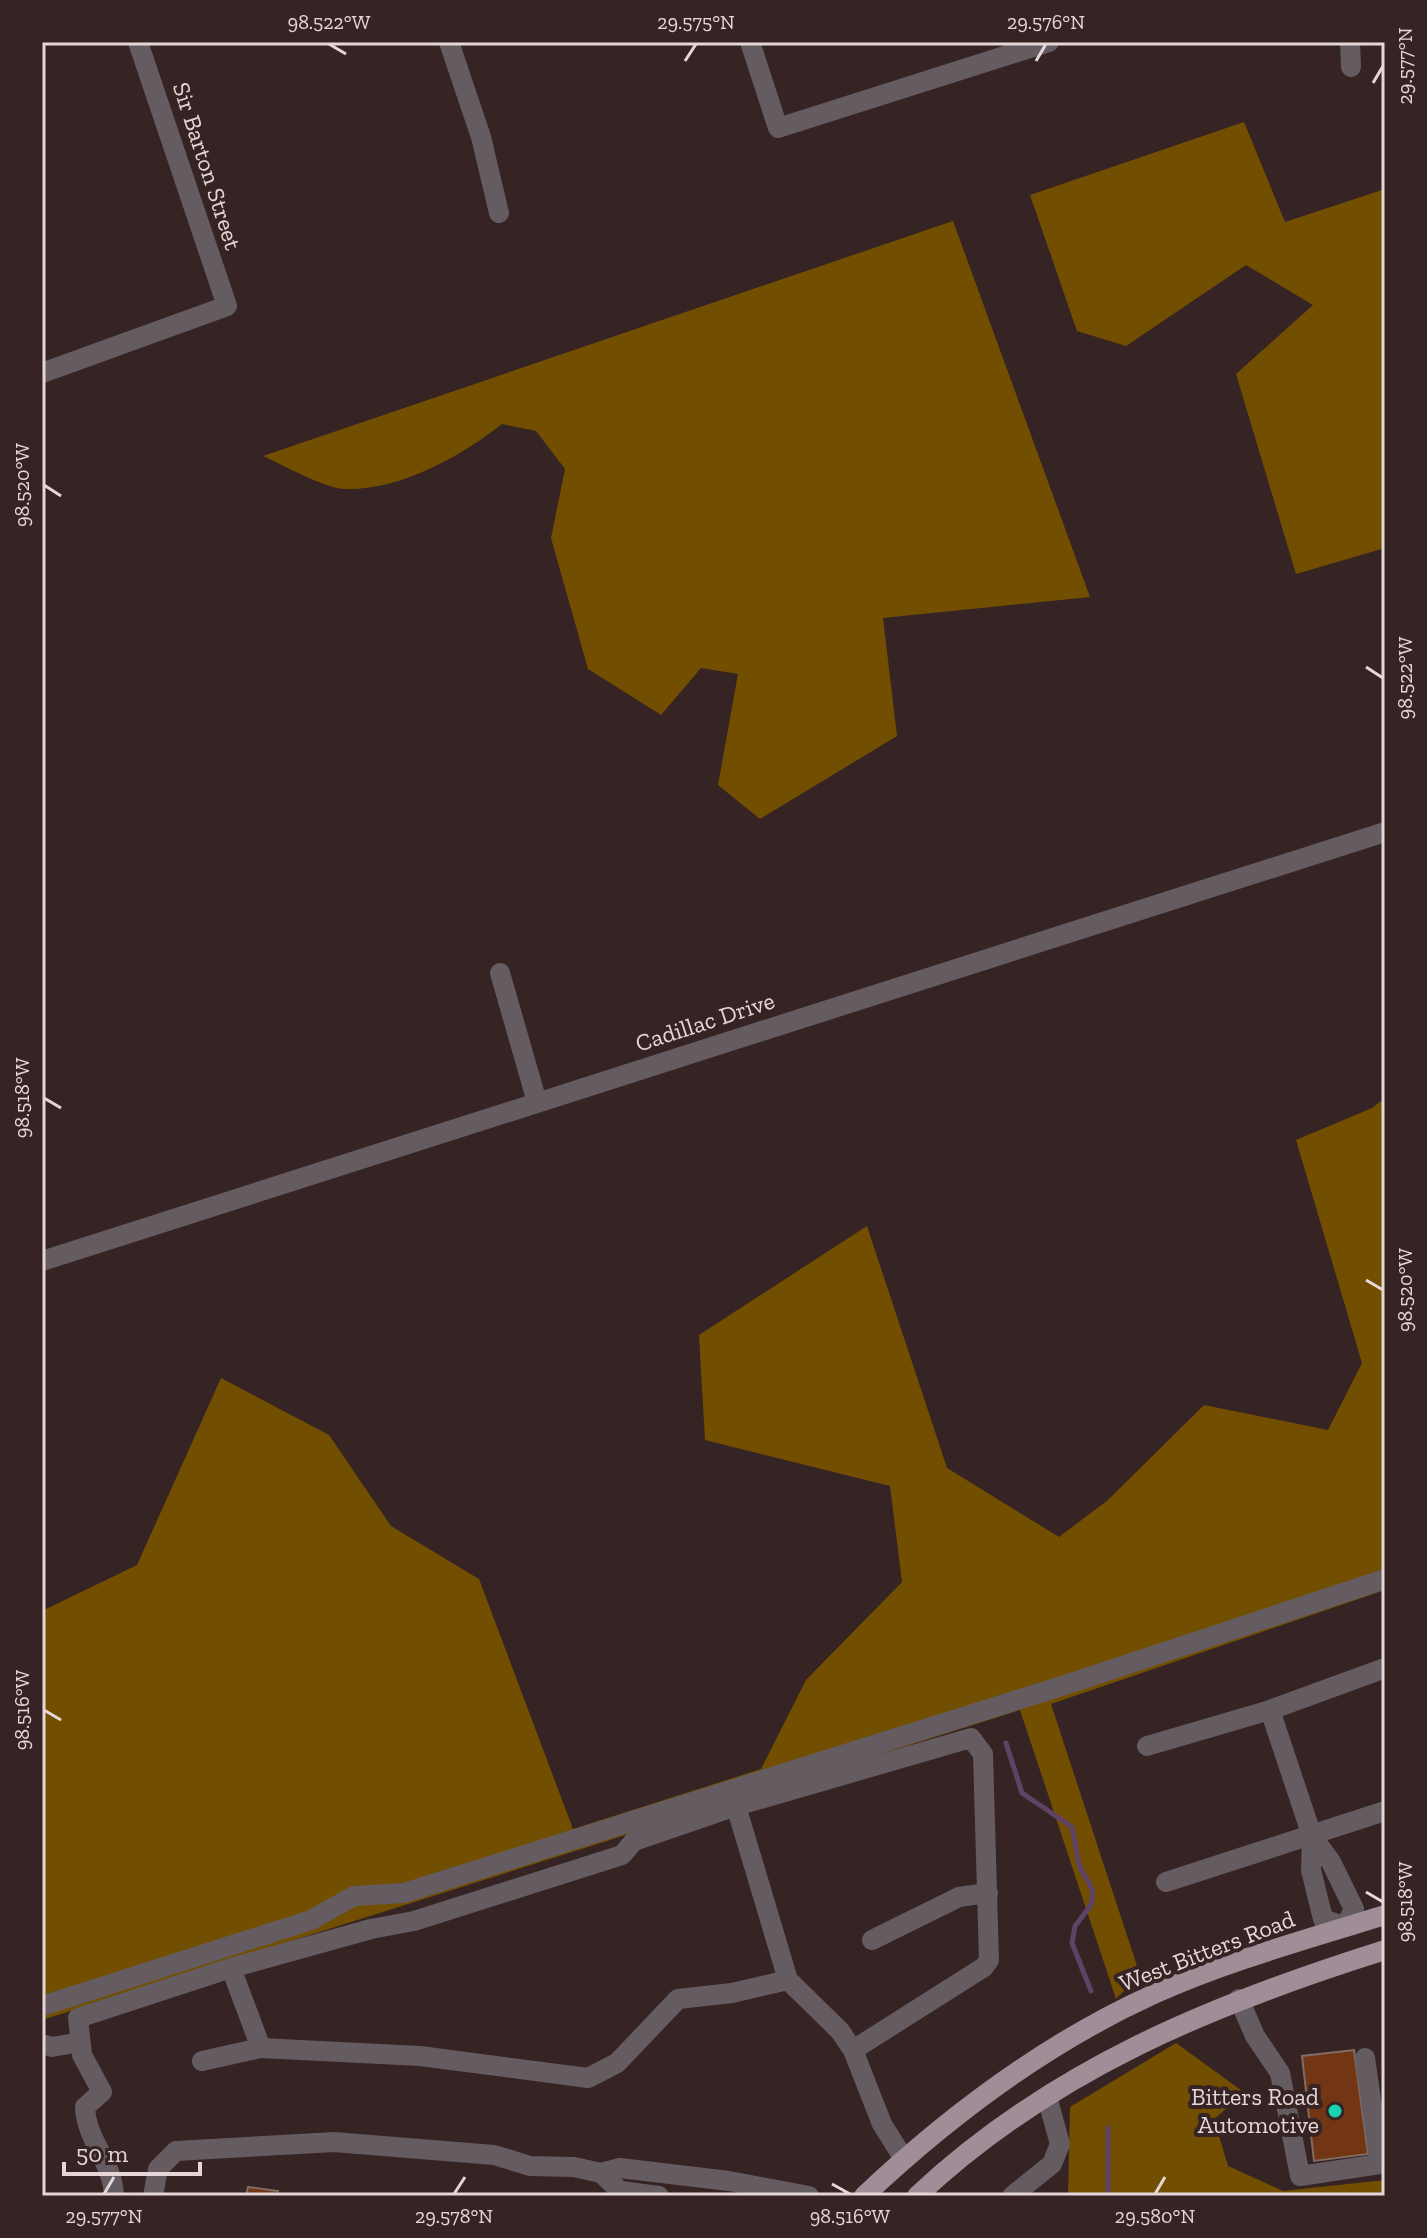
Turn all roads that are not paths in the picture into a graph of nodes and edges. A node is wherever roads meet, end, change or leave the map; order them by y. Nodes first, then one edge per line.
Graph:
1 (138, 42) edge
2 (449, 42) edge
3 (750, 42) edge
4 (1049, 42) edge
5 (1350, 42) edge
6 (1351, 67) dead end
7 (499, 213) dead end
8 (42, 373) edge
9 (1385, 832) edge
10 (500, 973) dead end
11 (537, 1102) junction
12 (42, 1261) edge
13 (1385, 1579) edge
14 (1385, 1668) edge
15 (1270, 1710) junction
16 (1147, 1746) dead end
17 (736, 1806) junction
18 (1385, 1811) edge
19 (1312, 1836) junction
20 (1166, 1882) dead end
21 (988, 1893) junction
22 (1385, 1915) edge
23 (1345, 1927) junction
24 (872, 1940) dead end
25 (1385, 1950) edge
26 (1357, 1959) junction
27 (231, 1968) junction
28 (788, 1980) junction
29 (1239, 1999) junction
30 (42, 2006) edge
31 (80, 2042) junction
32 (42, 2044) edge
33 (261, 2048) junction
34 (853, 2050) junction
35 (1365, 2058) dead end
36 (202, 2061) dead end
37 (1047, 2097) junction
38 (904, 2159) junction
39 (601, 2173) junction
40 (804, 2195) edge
41 (868, 2195) edge
42 (114, 2196) edge
43 (153, 2196) edge
44 (659, 2196) edge
45 (917, 2196) edge
46 (1012, 2196) edge

1 - 8 street, Sir Barton Street
2 - 7 street
3 - 4 street
5 - 6 street
9 - 11 street, Cadillac Drive
10 - 11 street
11 - 12 street, Cadillac Drive
13 - 30 street
14 - 15 street
15 - 16 street
15 - 19 street
17 - 21 street
17 - 27 street
17 - 28 street
18 - 19 street
19 - 20 street
19 - 23 street
19 - 23 street
21 - 24 street
21 - 34 street
22 - 23 main road, West Bitters Road
23 - 26 main road
23 - 38 main road, West Bitters Road
25 - 26 main road
26 - 29 main road
27 - 31 street
27 - 33 street
28 - 33 street
28 - 34 street
29 - 35 street
29 - 37 main road
31 - 32 street
31 - 42 street
33 - 36 street
34 - 38 street
37 - 45 main road
37 - 46 street
38 - 41 main road, West Bitters Road
39 - 40 street
39 - 43 street
39 - 44 street

